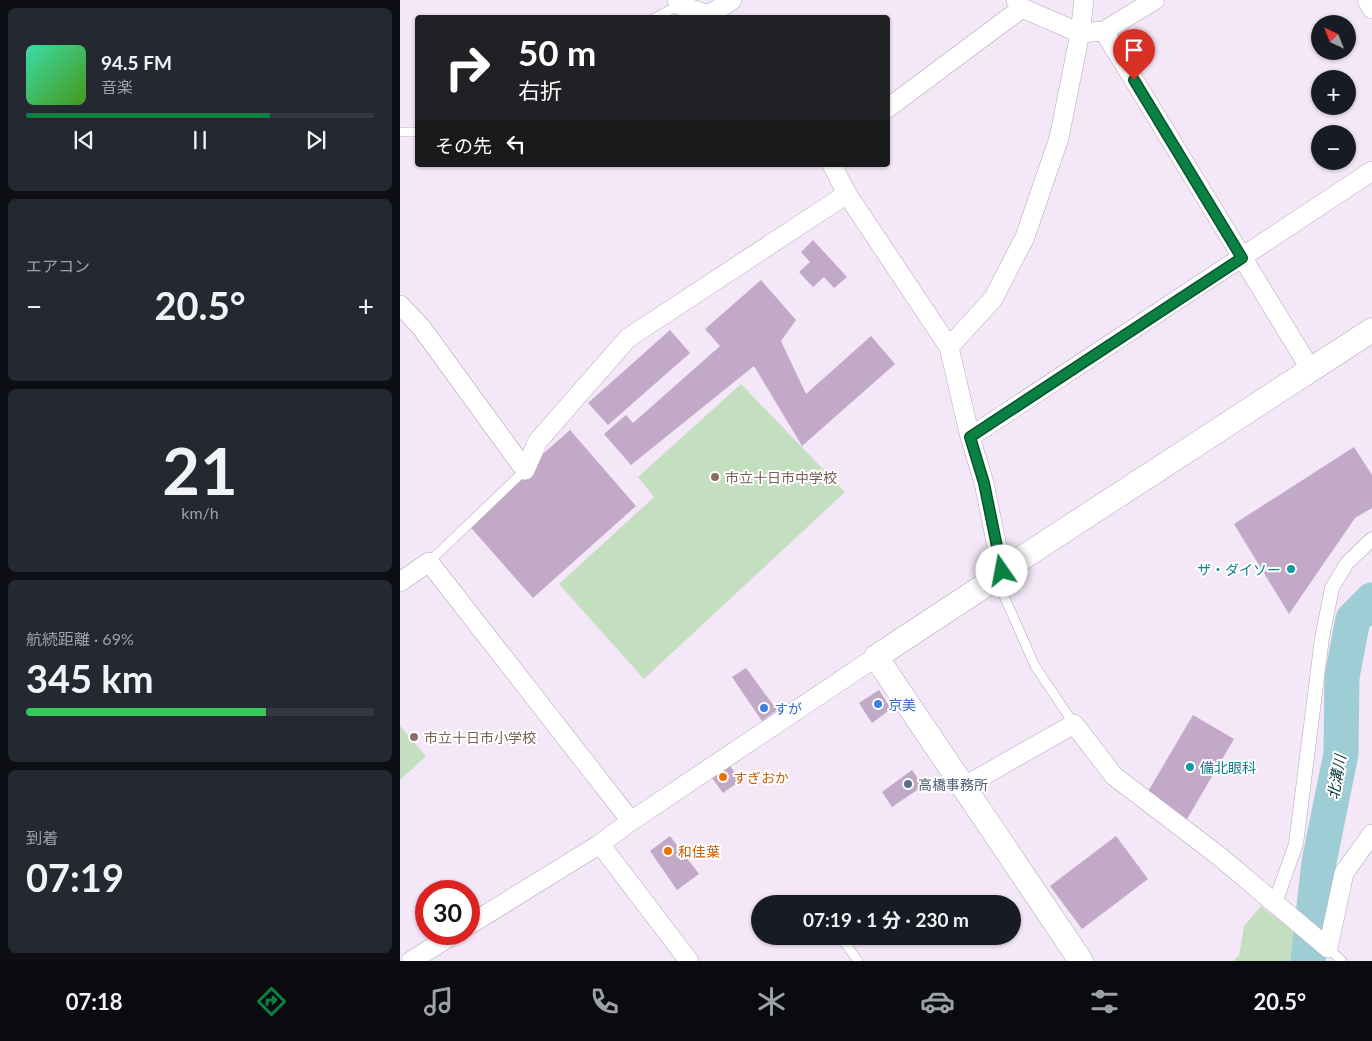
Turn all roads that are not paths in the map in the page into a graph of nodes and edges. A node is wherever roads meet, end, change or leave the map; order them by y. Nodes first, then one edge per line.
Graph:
1 (732, 0) edge
2 (1084, 0) edge
3 (1155, 0) edge
4 (1367, 0) edge
5 (678, 3) edge
6 (1019, 4) edge
7 (1372, 8) edge
8 (660, 15) edge
9 (708, 15) edge
10 (711, 15) edge
11 (1104, 31) junction
12 (1080, 33) junction
13 (890, 106) edge
14 (400, 132) edge
15 (415, 132) edge
16 (833, 167) edge
17 (1372, 171) edge
18 (847, 194) junction
19 (1242, 258) junction
20 (400, 305) edge
21 (1372, 330) edge
22 (949, 347) junction
23 (1311, 370) junction
24 (970, 437) junction
25 (525, 470) junction
26 (1372, 539) edge
27 (429, 562) junction
28 (999, 575) junction
29 (400, 582) edge
30 (876, 657) junction
31 (1074, 724) junction
32 (963, 786) junction
33 (631, 821) junction
34 (1372, 834) edge
35 (600, 844) junction
36 (1275, 903) junction
37 (480, 918) edge
38 (436, 945) edge
39 (846, 945) edge
40 (1328, 948) junction
41 (411, 961) edge
42 (689, 961) edge
43 (858, 961) edge
44 (1081, 961) edge
45 (1342, 961) edge

1 - 10 street
2 - 12 street
3 - 11 street
4 - 7 street
5 - 8 lane
5 - 9 street
6 - 12 street
6 - 13 street
11 - 12 street
11 - 19 street
12 - 22 street
14 - 15 lane
16 - 18 street
17 - 19 street
18 - 22 street
18 - 25 street
19 - 23 street
19 - 24 street
20 - 25 street
21 - 23 street
22 - 24 street
23 - 28 street
24 - 28 street
25 - 27 lane
26 - 36 street
27 - 29 street
27 - 33 street
28 - 30 street
28 - 31 lane
30 - 32 street
30 - 33 street
31 - 32 street
31 - 36 street
32 - 44 street
33 - 35 street
34 - 40 street
35 - 37 street
35 - 42 street
36 - 40 street
38 - 41 street
39 - 43 lane
40 - 45 lane

